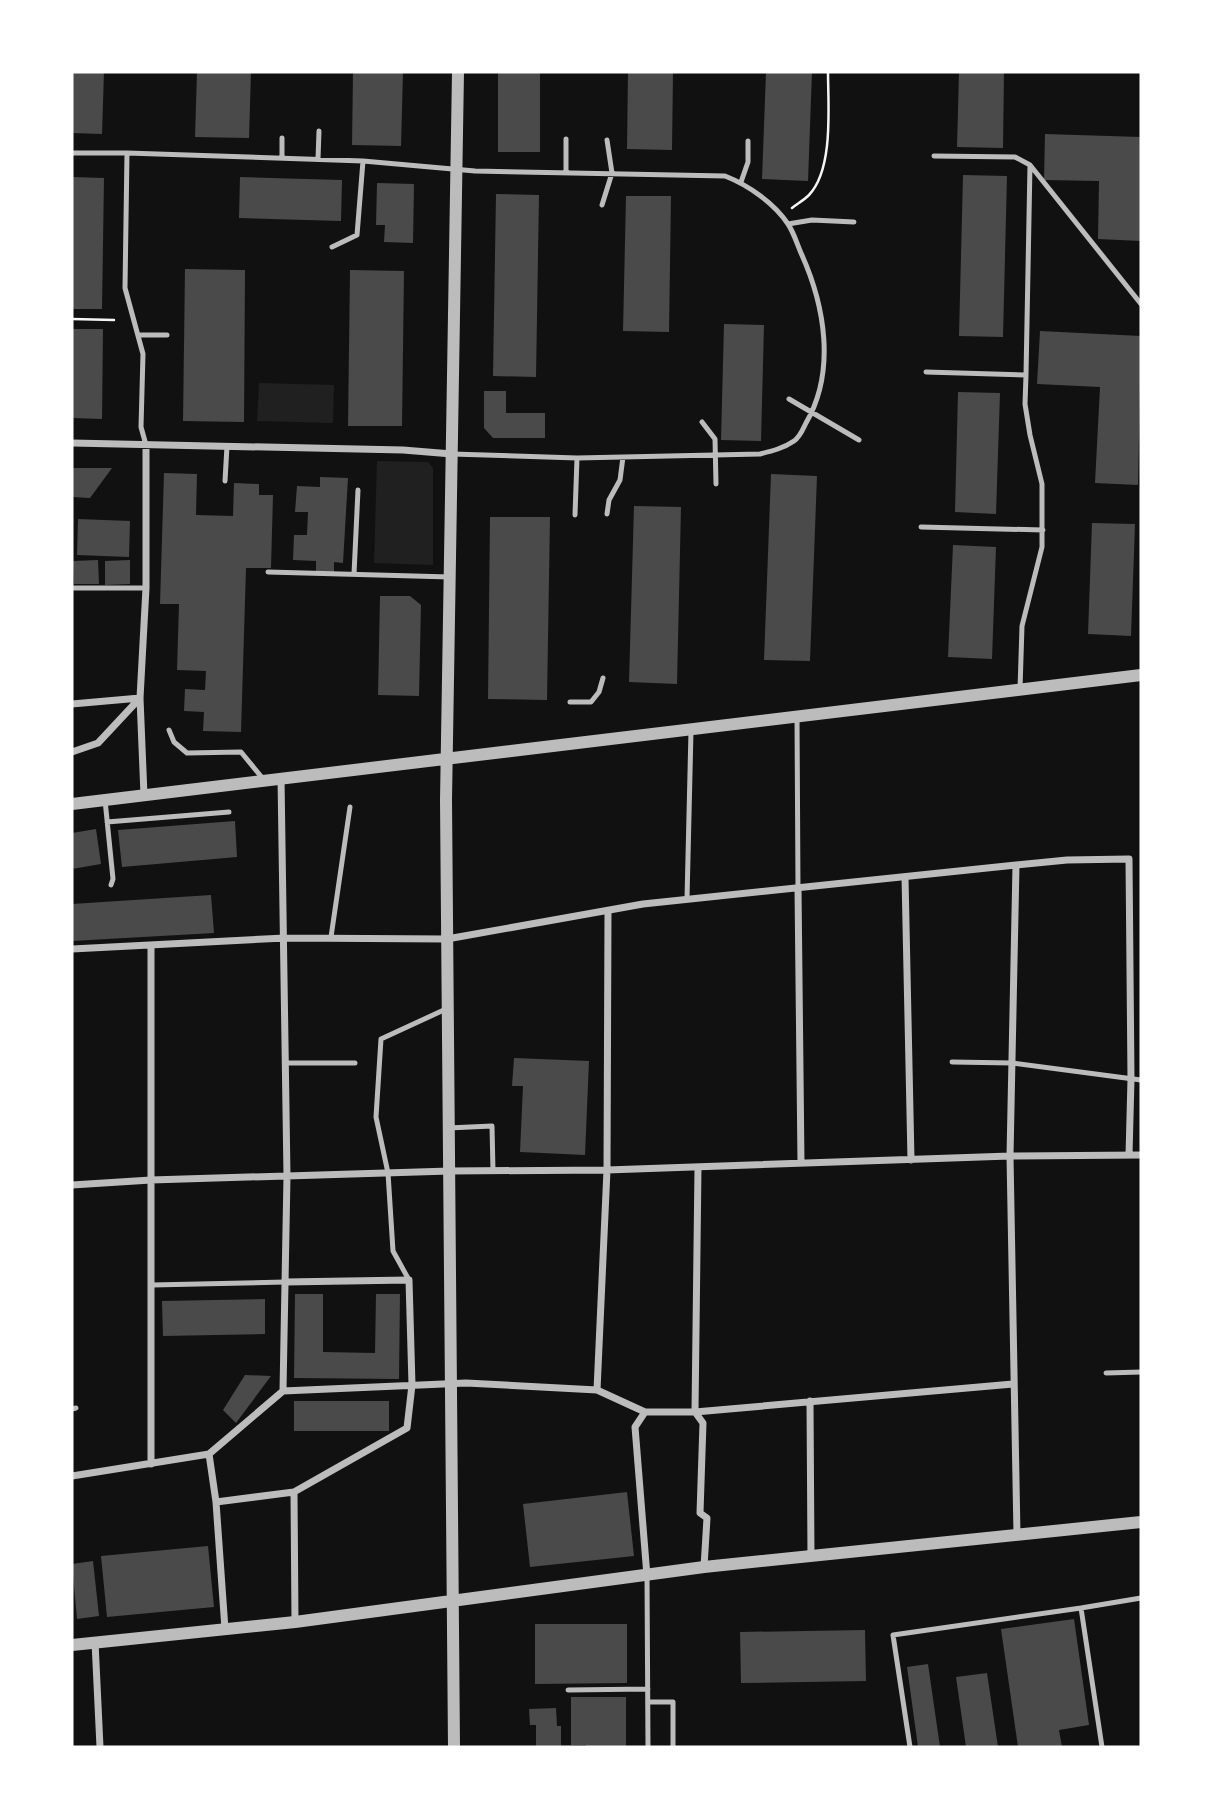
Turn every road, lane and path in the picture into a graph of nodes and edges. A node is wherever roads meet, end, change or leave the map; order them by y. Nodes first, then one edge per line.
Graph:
1 (458, 72) edge
2 (828, 72) edge
3 (319, 131) dead end
4 (282, 138) dead end
5 (566, 139) dead end
6 (607, 140) dead end
7 (748, 141) dead end
8 (72, 153) edge
9 (127, 153) junction
10 (934, 156) dead end
11 (282, 158) junction
12 (318, 159) junction
13 (363, 161) junction
14 (1030, 165) junction
15 (456, 169) junction
16 (566, 172) junction
17 (612, 173) junction
18 (741, 183) junction
19 (602, 205) dead end
20 (781, 217) junction
21 (854, 222) dead end
22 (788, 224) junction
23 (332, 247) dead end
24 (1141, 304) edge
25 (72, 319) edge
26 (114, 320) dead end
27 (139, 335) junction
28 (167, 335) dead end
29 (926, 372) dead end
30 (1026, 375) junction
31 (789, 399) dead end
32 (813, 411) junction
33 (702, 422) dead end
34 (859, 440) dead end
35 (72, 443) edge
36 (146, 444) junction
37 (227, 446) junction
38 (452, 454) junction
39 (715, 456) junction
40 (623, 457) junction
41 (577, 458) junction
42 (226, 481) dead end
43 (716, 484) dead end
44 (358, 490) dead end
45 (607, 514) dead end
46 (575, 515) dead end
47 (921, 527) dead end
48 (1042, 530) junction
49 (268, 572) dead end
50 (354, 574) junction
51 (450, 577) junction
52 (146, 587) junction
53 (72, 588) edge
54 (1141, 675) edge
55 (603, 678) dead end
56 (1020, 690) junction
57 (140, 698) junction
58 (570, 702) dead end
59 (72, 704) edge
60 (797, 716) junction
61 (691, 729) junction
62 (169, 730) dead end
63 (72, 752) edge
64 (446, 758) junction
65 (281, 778) junction
66 (264, 780) junction
67 (144, 795) junction
68 (105, 800) junction
69 (72, 804) edge
70 (350, 807) dead end
71 (229, 812) dead end
72 (107, 822) junction
73 (1016, 865) junction
74 (905, 877) junction
75 (111, 886) dead end
76 (798, 888) junction
77 (687, 899) junction
78 (608, 911) junction
79 (331, 937) junction
80 (285, 938) junction
81 (447, 939) junction
82 (151, 945) junction
83 (72, 949) edge
84 (449, 1008) junction
85 (952, 1062) dead end
86 (286, 1063) junction
87 (355, 1063) dead end
88 (1012, 1063) junction
89 (1131, 1079) junction
90 (1141, 1080) edge
91 (449, 1128) junction
92 (1129, 1155) junction
93 (1141, 1155) edge
94 (1010, 1156) junction
95 (911, 1160) junction
96 (801, 1163) junction
97 (698, 1167) junction
98 (607, 1170) junction
99 (450, 1171) junction
100 (493, 1171) junction
101 (388, 1172) junction
102 (288, 1176) junction
103 (151, 1180) junction
104 (72, 1185) edge
105 (409, 1280) junction
106 (285, 1282) junction
107 (152, 1285) junction
108 (1141, 1372) edge
109 (1106, 1373) dead end
110 (452, 1383) junction
111 (1013, 1384) junction
112 (412, 1385) junction
113 (597, 1390) junction
114 (282, 1391) junction
115 (810, 1401) junction
116 (645, 1412) junction
117 (695, 1412) junction
118 (209, 1454) junction
119 (151, 1464) junction
120 (72, 1476) edge
121 (294, 1492) junction
122 (216, 1502) junction
123 (1141, 1522) edge
124 (1017, 1535) junction
125 (811, 1557) junction
126 (704, 1567) junction
127 (647, 1576) junction
128 (1141, 1598) edge
129 (451, 1601) junction
130 (1081, 1608) junction
131 (295, 1622) junction
132 (225, 1629) junction
133 (95, 1642) junction
134 (72, 1645) edge
135 (649, 1689) junction
136 (568, 1690) dead end
137 (648, 1702) junction
138 (100, 1747) edge
139 (454, 1747) edge
140 (648, 1747) edge
141 (673, 1747) edge
142 (910, 1747) edge
143 (1102, 1747) edge

1 - 15 street
2 - 20 path
3 - 12 lane
4 - 11 lane
5 - 16 lane
6 - 17 lane
7 - 18 lane
8 - 9 lane
9 - 11 lane
9 - 27 lane
10 - 14 lane
11 - 12 lane
12 - 13 lane
13 - 15 lane
13 - 23 lane
14 - 24 lane
14 - 30 lane
15 - 16 lane
15 - 38 street
16 - 17 lane
17 - 18 lane
17 - 19 lane
18 - 20 lane
20 - 22 lane
21 - 22 lane
22 - 32 lane
25 - 26 path
27 - 28 lane
27 - 36 lane
29 - 30 lane
30 - 48 lane
31 - 32 lane
32 - 34 lane
32 - 39 lane
33 - 39 lane
35 - 36 street
36 - 37 street
36 - 52 street
37 - 38 street
37 - 42 lane
38 - 41 lane
38 - 51 street
39 - 40 lane
39 - 43 lane
40 - 41 lane
40 - 45 lane
41 - 46 lane
44 - 50 lane
47 - 48 lane
48 - 56 lane
49 - 50 lane
50 - 51 lane
51 - 64 street
52 - 53 lane
52 - 57 street
54 - 56 street
55 - 58 lane
56 - 60 street
57 - 59 street
57 - 63 street
57 - 67 street
60 - 61 street
60 - 76 lane
61 - 64 street
61 - 77 lane
62 - 66 lane
64 - 65 street
64 - 81 street
65 - 66 street
65 - 80 street
66 - 67 street
67 - 68 street
68 - 69 street
68 - 72 lane
70 - 79 lane
71 - 72 lane
72 - 75 lane
73 - 74 street
73 - 88 street
73 - 89 street
74 - 76 street
74 - 95 street
76 - 77 street
76 - 96 street
77 - 78 street
78 - 81 street
78 - 98 street
79 - 80 street
79 - 81 street
80 - 82 street
80 - 86 street
81 - 84 street
82 - 83 street
82 - 103 street
84 - 91 street
84 - 101 lane
85 - 88 lane
86 - 87 lane
86 - 102 street
88 - 89 lane
88 - 94 street
89 - 90 lane
89 - 92 street
91 - 99 street
91 - 100 lane
92 - 93 street
92 - 94 street
94 - 95 street
94 - 111 street
95 - 96 street
96 - 97 street
97 - 98 street
97 - 117 street
98 - 100 street
98 - 113 street
99 - 100 street
99 - 101 street
99 - 110 street
101 - 102 street
101 - 105 lane
102 - 103 street
102 - 106 street
103 - 104 street
103 - 107 street
105 - 106 street
105 - 112 street
106 - 107 lane
106 - 114 street
107 - 119 street
108 - 109 lane
110 - 112 street
110 - 113 street
110 - 129 street
111 - 115 street
111 - 124 street
112 - 114 street
112 - 121 street
113 - 116 street
114 - 118 street
115 - 117 street
115 - 125 street
116 - 117 street
116 - 127 street
117 - 126 street
118 - 119 street
118 - 122 street
119 - 120 street
121 - 122 street
121 - 131 street
122 - 132 street
123 - 124 street
124 - 125 street
125 - 126 street
126 - 127 street
127 - 129 street
127 - 135 lane
128 - 130 lane
129 - 131 street
129 - 139 street
130 - 142 lane
130 - 143 lane
131 - 132 street
132 - 133 street
133 - 134 street
133 - 138 street
135 - 136 lane
135 - 137 lane
137 - 140 lane
137 - 141 lane

